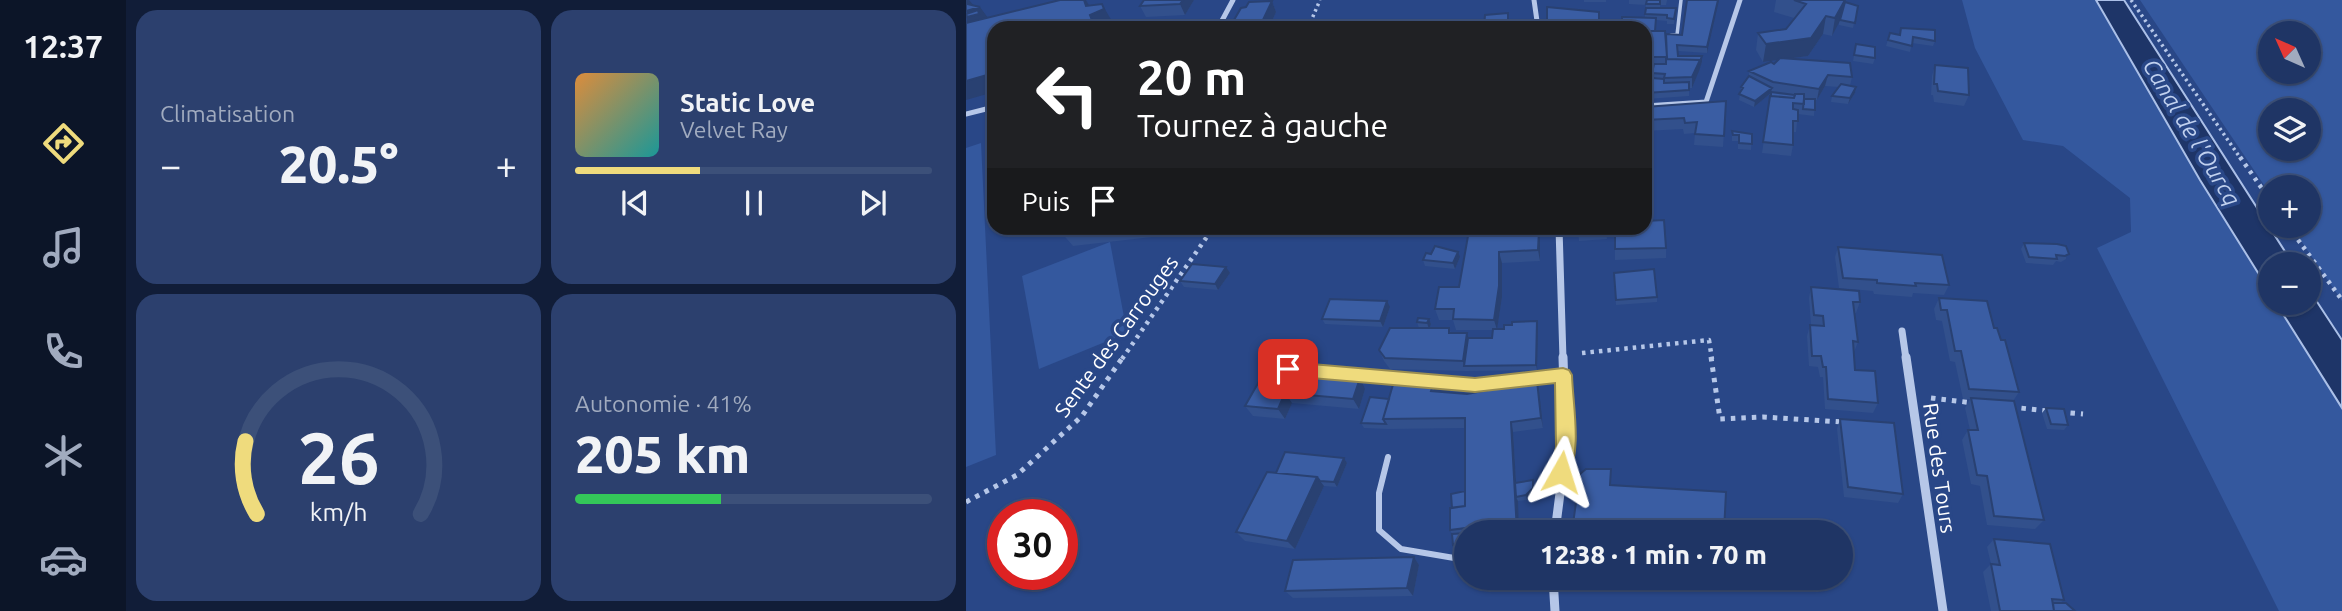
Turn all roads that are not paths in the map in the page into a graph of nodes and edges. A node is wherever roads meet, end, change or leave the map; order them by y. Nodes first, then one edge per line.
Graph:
1 (1233, 0) edge
2 (1534, 0) edge
3 (1681, 0) edge
4 (1740, 0) edge
5 (1222, 21) edge
6 (1537, 21) edge
7 (1661, 34) edge
8 (1652, 106) edge
9 (987, 109) edge
10 (966, 114) edge
11 (1559, 235) edge
12 (1902, 331) dead end
13 (1288, 369) dead end
14 (1563, 375) junction
15 (1388, 457) dead end
16 (1557, 520) edge
17 (1454, 558) edge
18 (1554, 590) edge
19 (1555, 611) edge
20 (1943, 611) edge

1 - 5 street
2 - 6 street
3 - 7 lane
4 - 8 street
9 - 10 street
11 - 14 street
12 - 20 street, Rue des Tours
13 - 14 lane
14 - 16 street
15 - 17 lane
18 - 19 street

